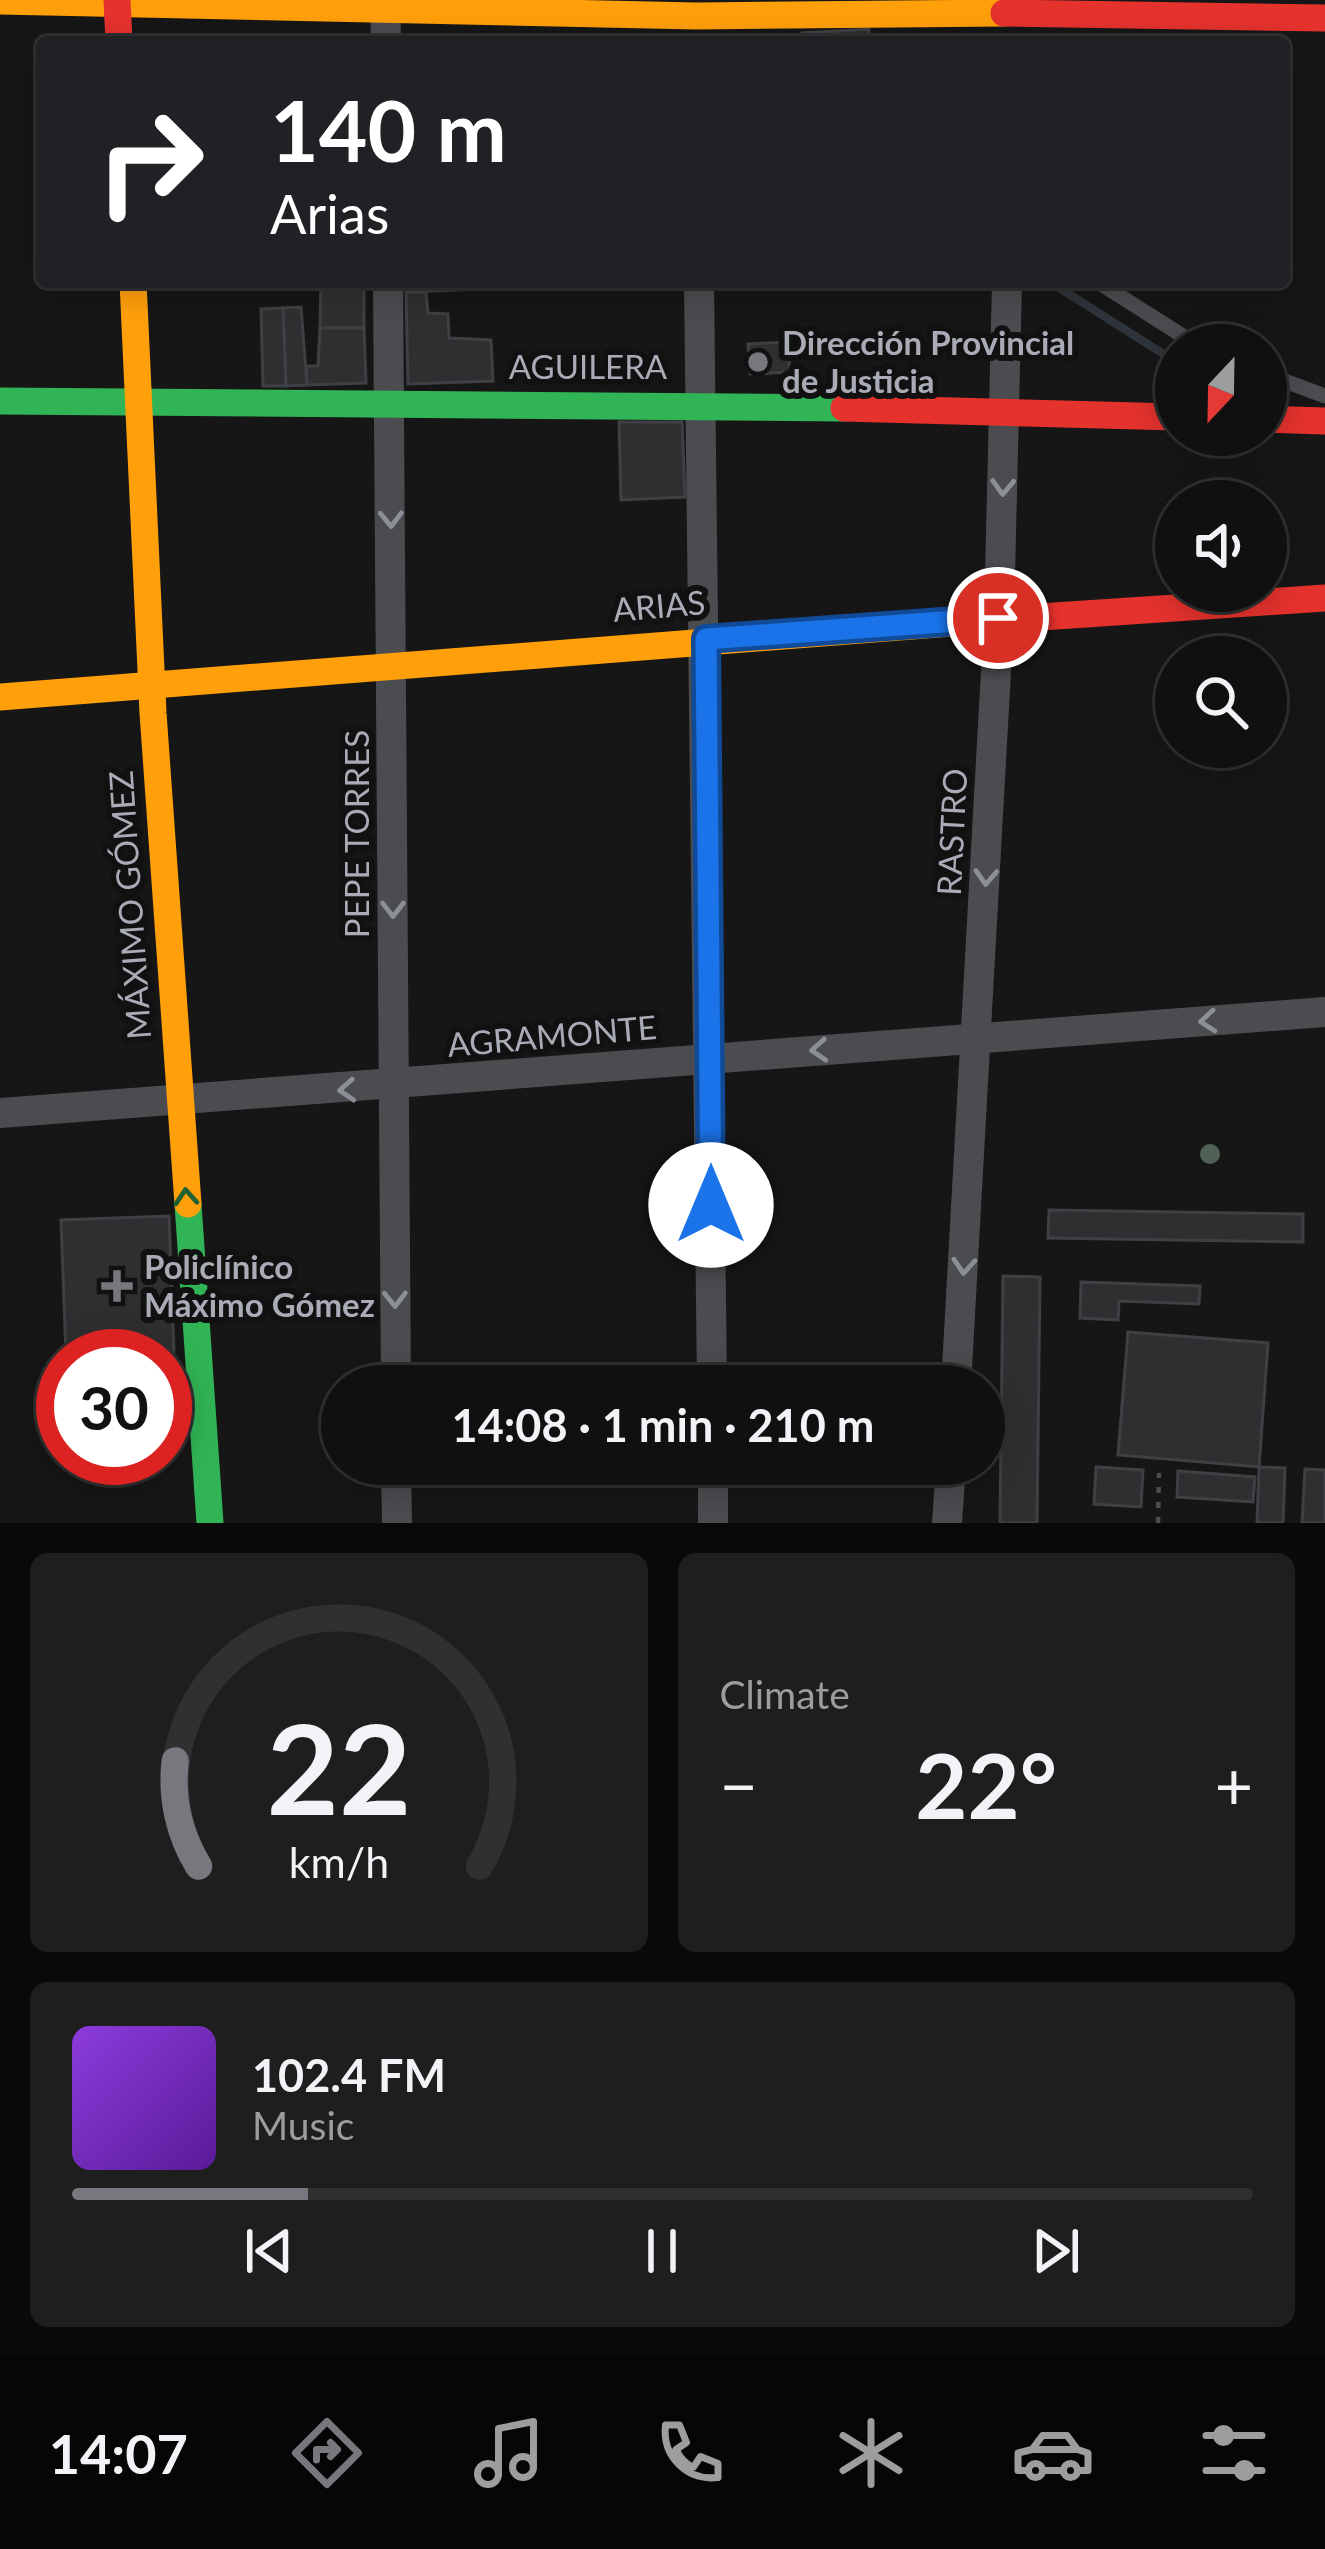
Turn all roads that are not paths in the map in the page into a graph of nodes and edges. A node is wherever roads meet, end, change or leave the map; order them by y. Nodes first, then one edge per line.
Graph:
1 (0, 2) edge
2 (117, 2) edge
3 (385, 5) edge
4 (1080, 7) edge
5 (1311, 12) edge
6 (696, 19) edge
7 (1044, 28) edge
8 (119, 36) edge
9 (386, 36) edge
10 (133, 288) edge
11 (388, 288) edge
12 (699, 288) edge
13 (1005, 288) edge
14 (1107, 288) edge
15 (1164, 324) edge
16 (1287, 382) edge
17 (1325, 396) edge
18 (0, 401) edge
19 (140, 402) junction
20 (389, 402) junction
21 (700, 404) junction
22 (1006, 413) junction
23 (1155, 417) edge
24 (1287, 420) edge
25 (1325, 421) edge
26 (1325, 598) edge
27 (998, 618) junction
28 (706, 639) junction
29 (392, 664) junction
30 (152, 681) junction
31 (0, 698) edge
32 (1325, 1012) edge
33 (978, 1040) junction
34 (710, 1058) junction
35 (393, 1086) junction
36 (178, 1102) junction
37 (0, 1113) edge
38 (395, 1365) edge
39 (712, 1365) edge
40 (957, 1365) edge
41 (396, 1485) edge
42 (712, 1485) edge
43 (950, 1485) edge
44 (211, 1523) edge
45 (397, 1523) edge
46 (713, 1523) edge
47 (947, 1523) edge

1 - 2 street
2 - 3 street
2 - 8 street
3 - 6 street
3 - 9 street
4 - 5 street
4 - 7 street
6 - 7 street
10 - 19 street, MÁXIMO GÓMEZ
11 - 20 street, PEPE TORRES
12 - 21 street
13 - 22 street, RASTRO
14 - 15 lane
16 - 17 lane
18 - 19 street, AGUILERA
19 - 20 street, AGUILERA
19 - 30 street, MÁXIMO GÓMEZ
20 - 21 street, AGUILERA
20 -> 29 street, PEPE TORRES
21 - 22 street, AGUILERA
21 - 28 street
22 - 23 street, AGUILERA
22 -> 27 street, RASTRO
24 - 25 street
26 - 27 street, ARIAS
27 - 28 street, ARIAS
27 -> 33 street, RASTRO
28 - 29 street, ARIAS
28 - 34 street
29 - 30 street, ARIAS
29 -> 35 street, PEPE TORRES
30 - 31 street, ARIAS
30 - 36 street, MÁXIMO GÓMEZ
32 -> 33 street, AGRAMONTE
33 -> 34 street, AGRAMONTE
33 -> 40 street, RASTRO
34 - 35 street, AGRAMONTE
34 - 39 street
35 -> 36 street, AGRAMONTE
35 -> 38 street, PEPE TORRES
36 - 37 street, AGRAMONTE
44 -> 36 street, MÁXIMO GÓMEZ
41 - 45 street
42 - 46 street
43 - 47 street

